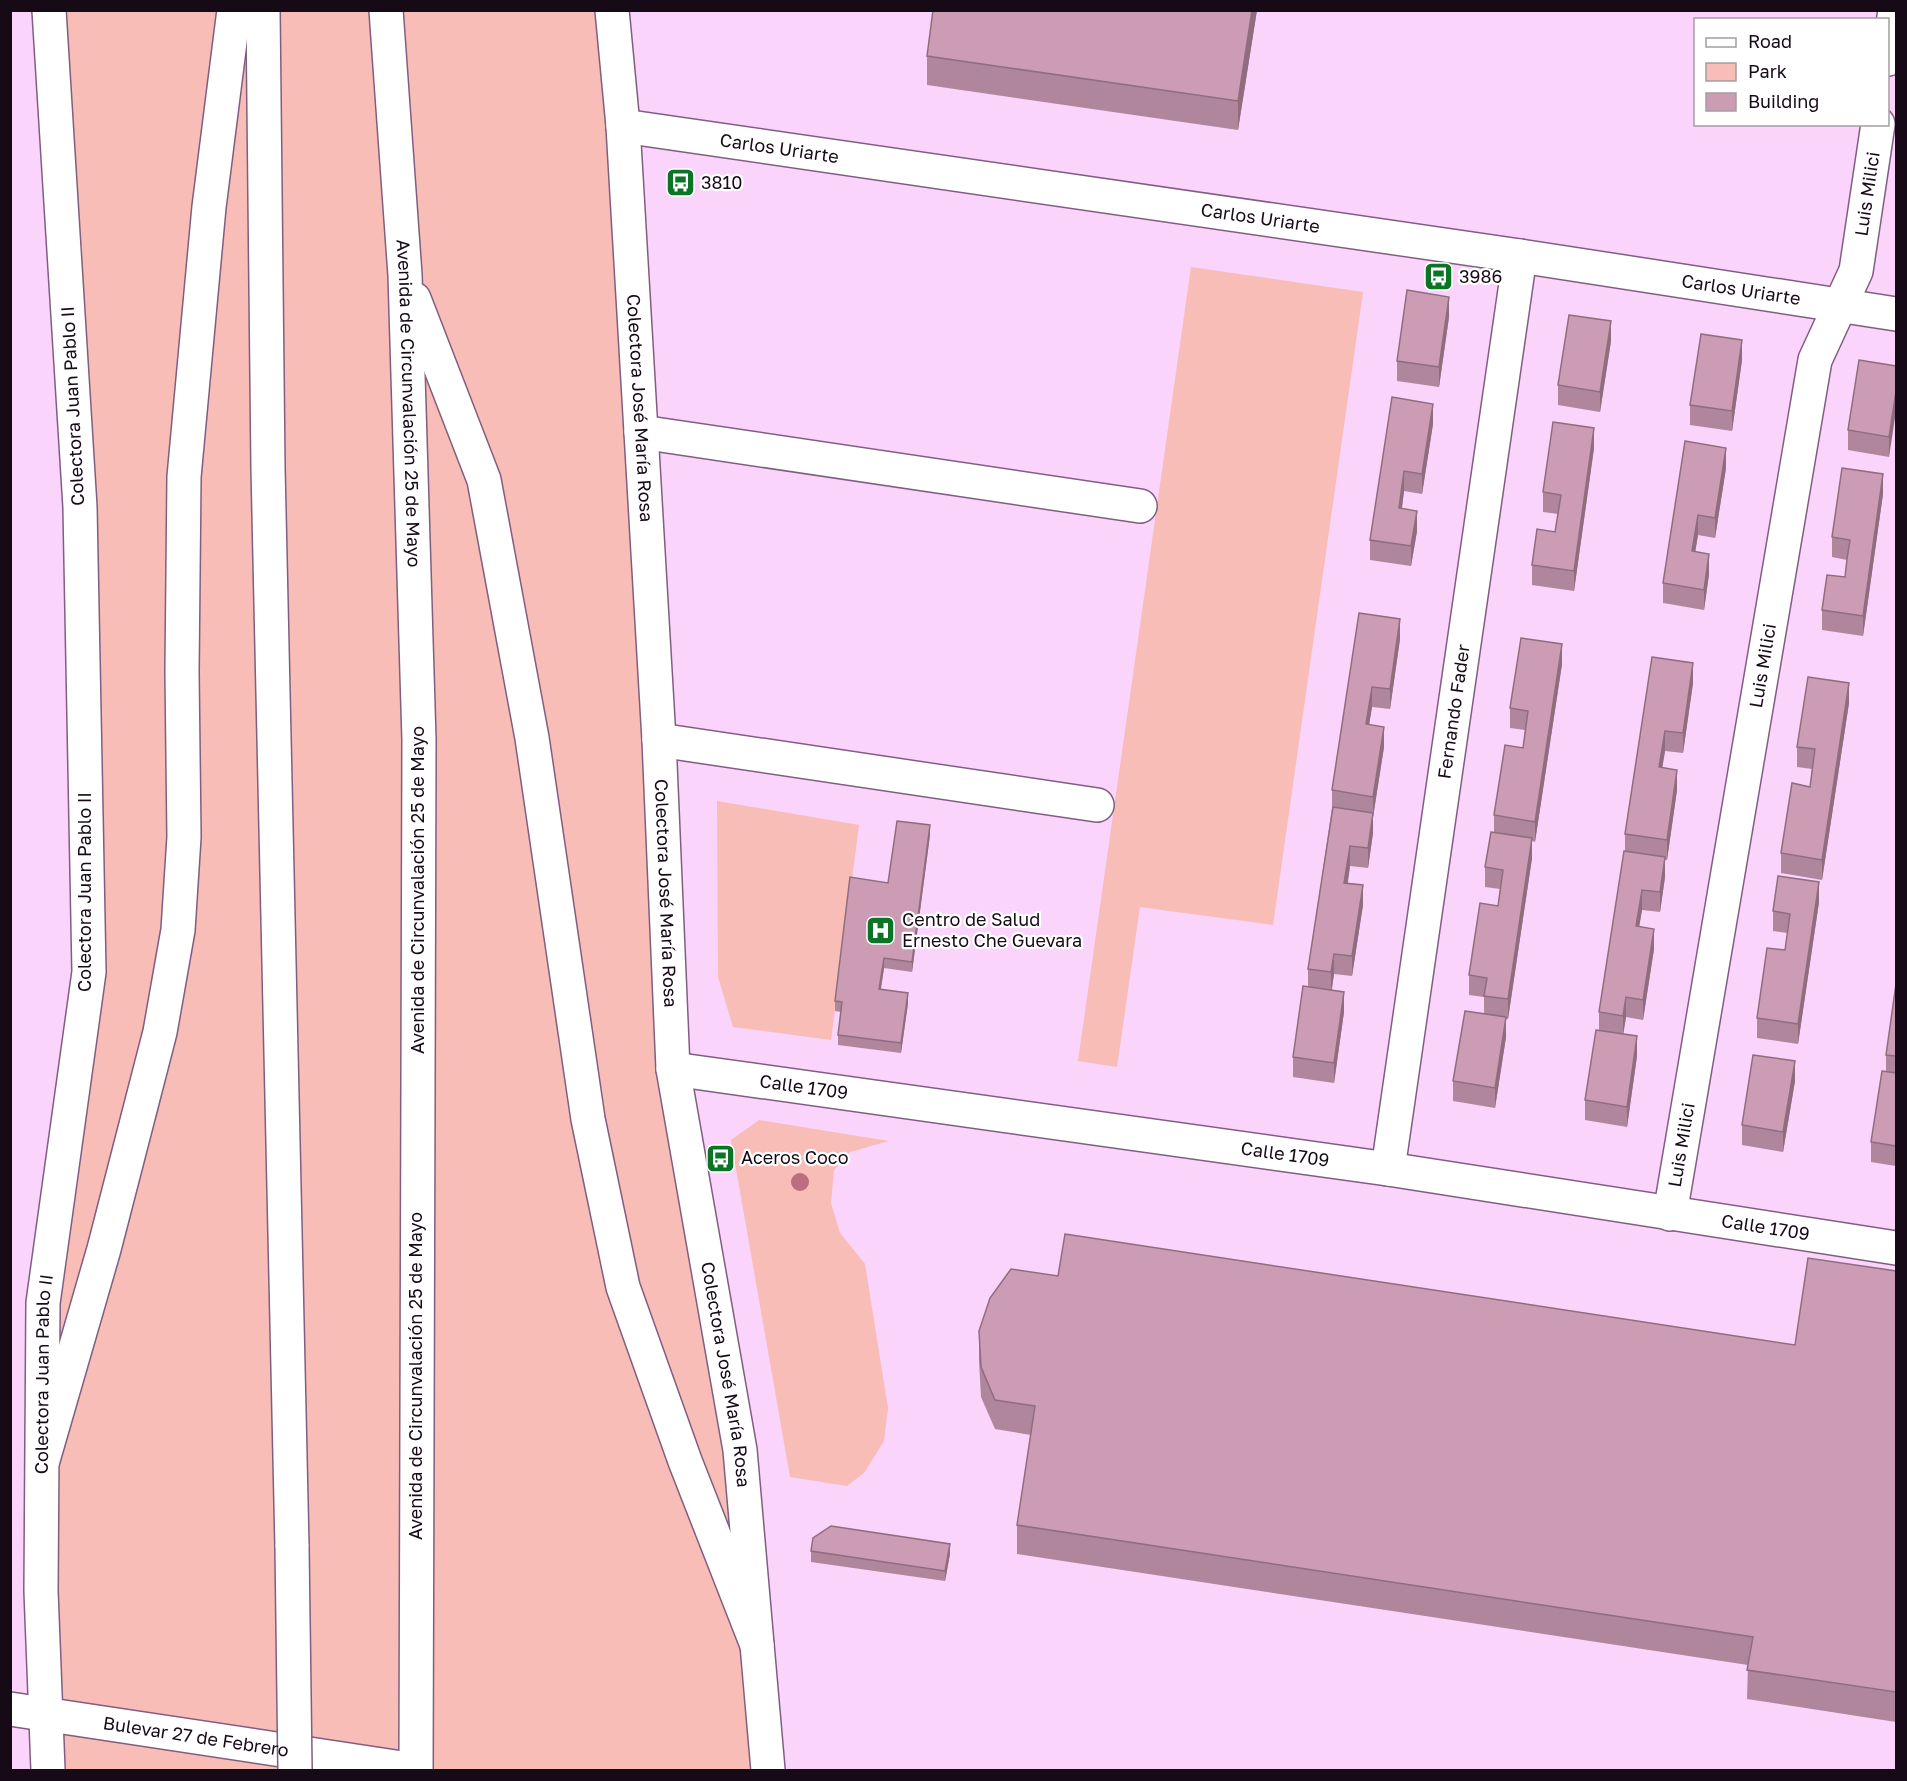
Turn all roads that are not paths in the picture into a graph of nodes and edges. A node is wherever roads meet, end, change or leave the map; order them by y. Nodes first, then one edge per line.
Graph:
1 (49, 10) edge
2 (234, 10) edge
3 (263, 10) edge
4 (386, 10) edge
5 (612, 10) edge
6 (1895, 10) edge
7 (1889, 47) edge
8 (623, 126) junction
9 (1878, 126) edge
10 (1520, 256) junction
11 (405, 275) junction
12 (1841, 306) junction
13 (1896, 314) edge
14 (641, 432) junction
15 (1140, 506) dead end
16 (659, 740) junction
17 (1097, 805) dead end
18 (672, 1069) junction
19 (1388, 1169) junction
20 (1670, 1214) junction
21 (1896, 1248) edge
22 (43, 1460) junction
23 (757, 1645) junction
24 (10, 1708) edge
25 (45, 1713) junction
26 (48, 1770) edge
27 (295, 1770) edge
28 (415, 1770) edge
29 (768, 1770) edge

1 - 22 main road, Colectora Juan Pablo II
2 - 22 main road
3 - 27 main road, bridge
4 - 11 main road, Avenida de Circunvalación 25 de Mayo
5 - 8 main road, Colectora José María Rosa
6 - 7 main road
8 - 10 main road, Carlos Uriarte
8 - 14 main road, Colectora José María Rosa
9 - 12 main road, Luis Milici
10 - 12 main road, Carlos Uriarte
10 - 19 main road, Fernando Fader
11 - 23 main road
11 - 28 main road, Avenida de Circunvalación 25 de Mayo
12 - 13 main road, Carlos Uriarte
12 - 20 main road, Luis Milici
14 - 15 main road
14 - 16 main road, Colectora José María Rosa
16 - 17 main road
16 - 18 main road, Colectora José María Rosa
18 - 19 main road, Calle 1709
18 - 23 main road, Colectora José María Rosa
19 - 20 main road, Calle 1709
20 - 21 main road, Calle 1709
22 - 25 main road, Colectora Juan Pablo II
23 - 29 main road, Colectora José María Rosa
24 - 25 main road, Bulevar 27 de Febrero
25 - 26 main road, Colectora Juan Pablo II
25 - 28 main road, Bulevar 27 de Febrero

